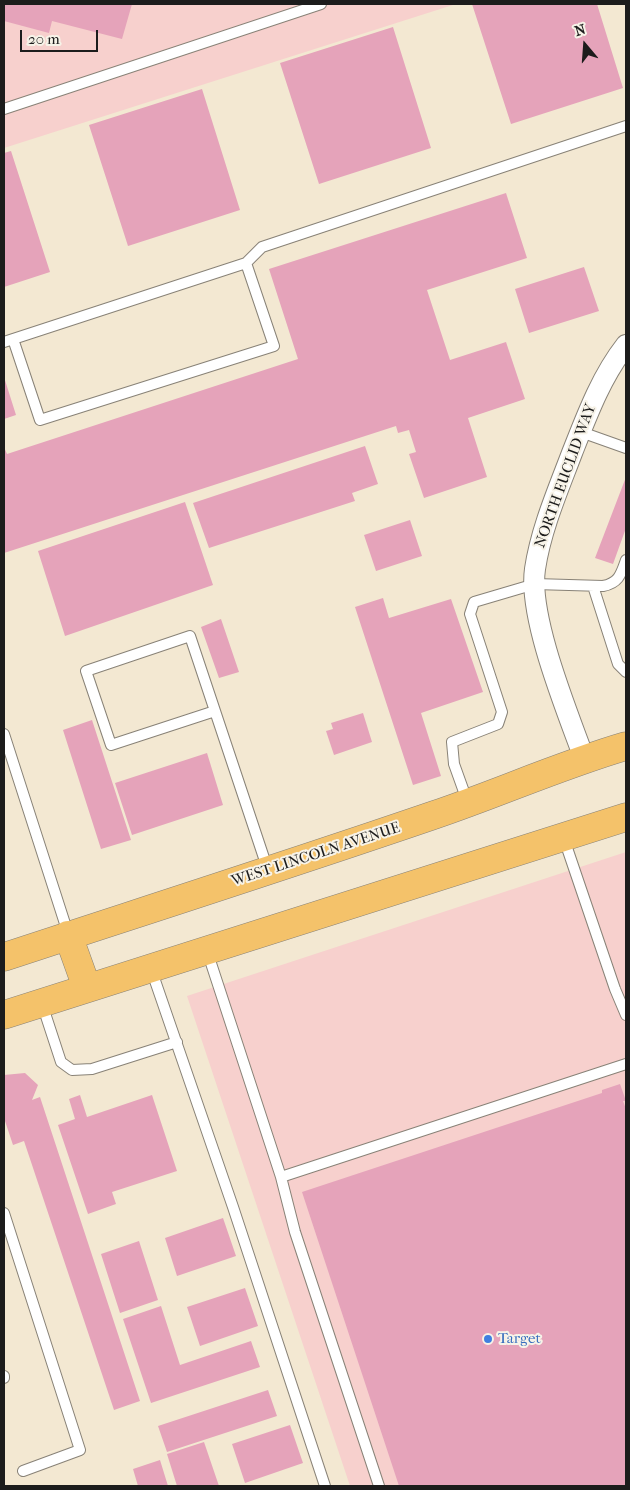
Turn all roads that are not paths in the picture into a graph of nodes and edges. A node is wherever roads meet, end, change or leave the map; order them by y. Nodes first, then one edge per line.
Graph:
1 (321, 4) edge
2 (297, 8) edge
3 (4, 110) edge
4 (626, 126) edge
5 (246, 263) junction
6 (8, 340) edge
7 (626, 345) edge
8 (581, 432) junction
9 (626, 448) edge
10 (626, 560) edge
11 (534, 584) junction
12 (593, 586) junction
13 (626, 672) edge
14 (215, 711) junction
15 (4, 734) edge
16 (626, 746) edge
17 (584, 758) junction
18 (468, 804) junction
19 (626, 816) edge
20 (564, 837) junction
21 (268, 871) junction
22 (68, 936) junction
23 (207, 950) junction
24 (4, 956) edge
25 (151, 968) junction
26 (87, 988) junction
27 (41, 1003) junction
28 (4, 1015) edge
29 (626, 1015) edge
30 (177, 1042) junction
31 (626, 1064) edge
32 (281, 1177) junction
33 (4, 1213) edge
34 (23, 1470) dead end
35 (325, 1486) edge
36 (379, 1486) edge

1 - 2 lane
2 - 3 lane
4 - 5 lane
5 - 6 lane
5 - 6 lane
7 - 8 street, NORTH EUCLID WAY
8 - 9 lane
8 - 11 street, NORTH EUCLID WAY
10 - 12 lane
11 - 12 lane
11 - 17 street, NORTH EUCLID WAY
11 - 18 lane
12 - 13 lane
14 - 14 lane
14 - 21 lane
15 - 22 lane
16 - 17 main road, WEST LINCOLN AVENUE
17 - 18 main road, WEST LINCOLN AVENUE
18 - 21 main road, WEST LINCOLN AVENUE
19 - 20 main road
20 - 23 main road
20 - 29 lane
21 - 22 main road, WEST LINCOLN AVENUE
22 - 24 main road, WEST LINCOLN AVENUE
22 - 26 main road
23 - 25 main road
23 - 32 lane
25 - 26 main road
25 - 30 lane
26 - 27 main road
27 - 28 main road
27 - 30 lane
30 - 35 lane
31 - 32 lane
32 - 36 lane
33 - 34 lane

